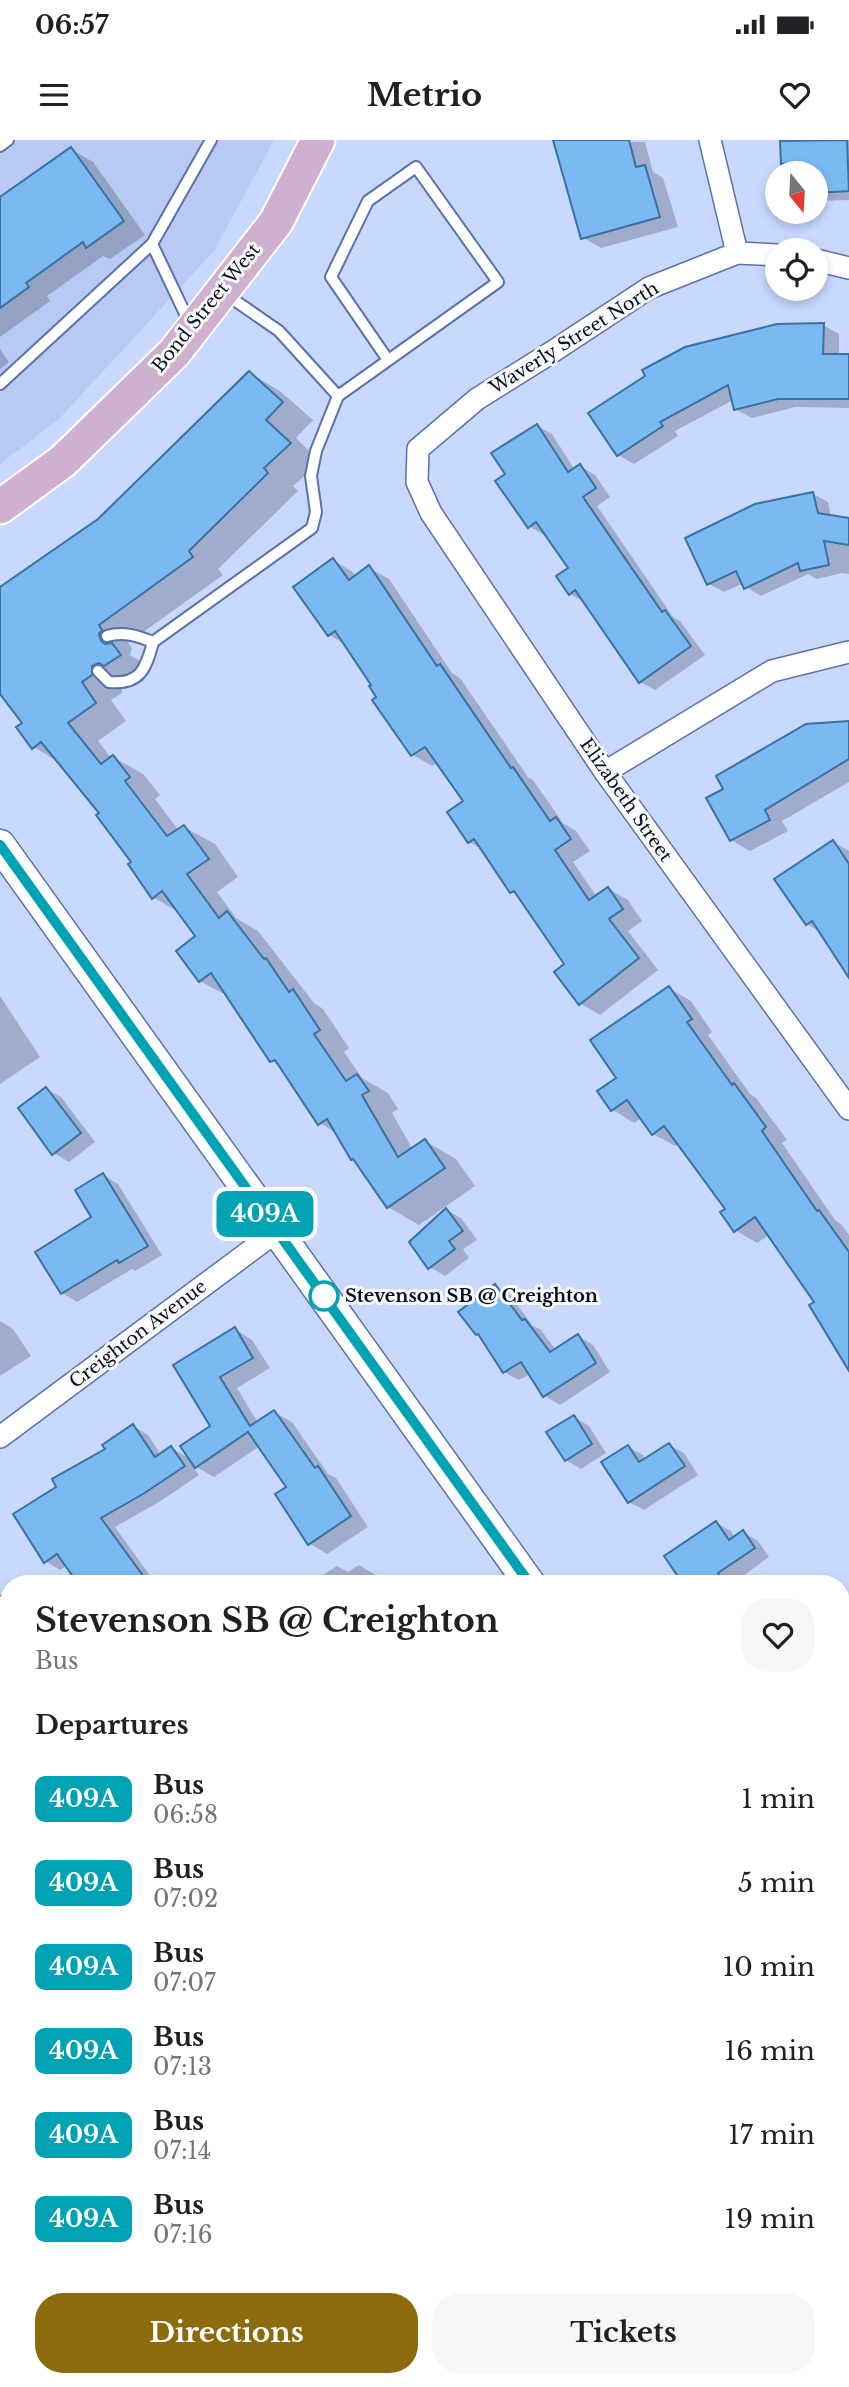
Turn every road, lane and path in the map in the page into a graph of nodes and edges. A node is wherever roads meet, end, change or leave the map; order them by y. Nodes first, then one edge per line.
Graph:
1 (8, 140) edge
2 (211, 140) edge
3 (318, 140) edge
4 (710, 140) edge
5 (0, 146) edge
6 (152, 244) junction
7 (737, 253) junction
8 (765, 254) edge
9 (828, 263) edge
10 (849, 268) edge
11 (221, 292) junction
12 (192, 329) junction
13 (387, 360) junction
14 (0, 384) edge
15 (338, 396) junction
16 (416, 482) joint
17 (0, 507) edge
18 (107, 636) dead end
19 (153, 642) junction
20 (849, 652) edge
21 (98, 671) dead end
22 (605, 772) junction
23 (0, 845) edge
24 (849, 1109) edge
25 (277, 1231) junction
26 (0, 1437) edge
27 (524, 1575) edge

1 - 5 lane
2 - 6 lane
3 - 11 main road, Bond Street West
4 - 7 street
6 - 12 lane
6 - 14 lane
7 - 8 street, Waverly Street North
7 - 16 street, Waverly Street North
9 - 10 street
11 - 12 main road, Bond Street West
11 - 15 lane
12 - 17 main road, Bond Street West
13 - 13 lane
13 - 15 lane
15 - 19 lane
16 - 22 street, Elizabeth Street
18 - 19 lane
19 - 21 lane
20 - 22 street
22 - 24 street, Elizabeth Street
23 - 25 main road
25 - 26 street, Creighton Avenue
25 - 27 main road

